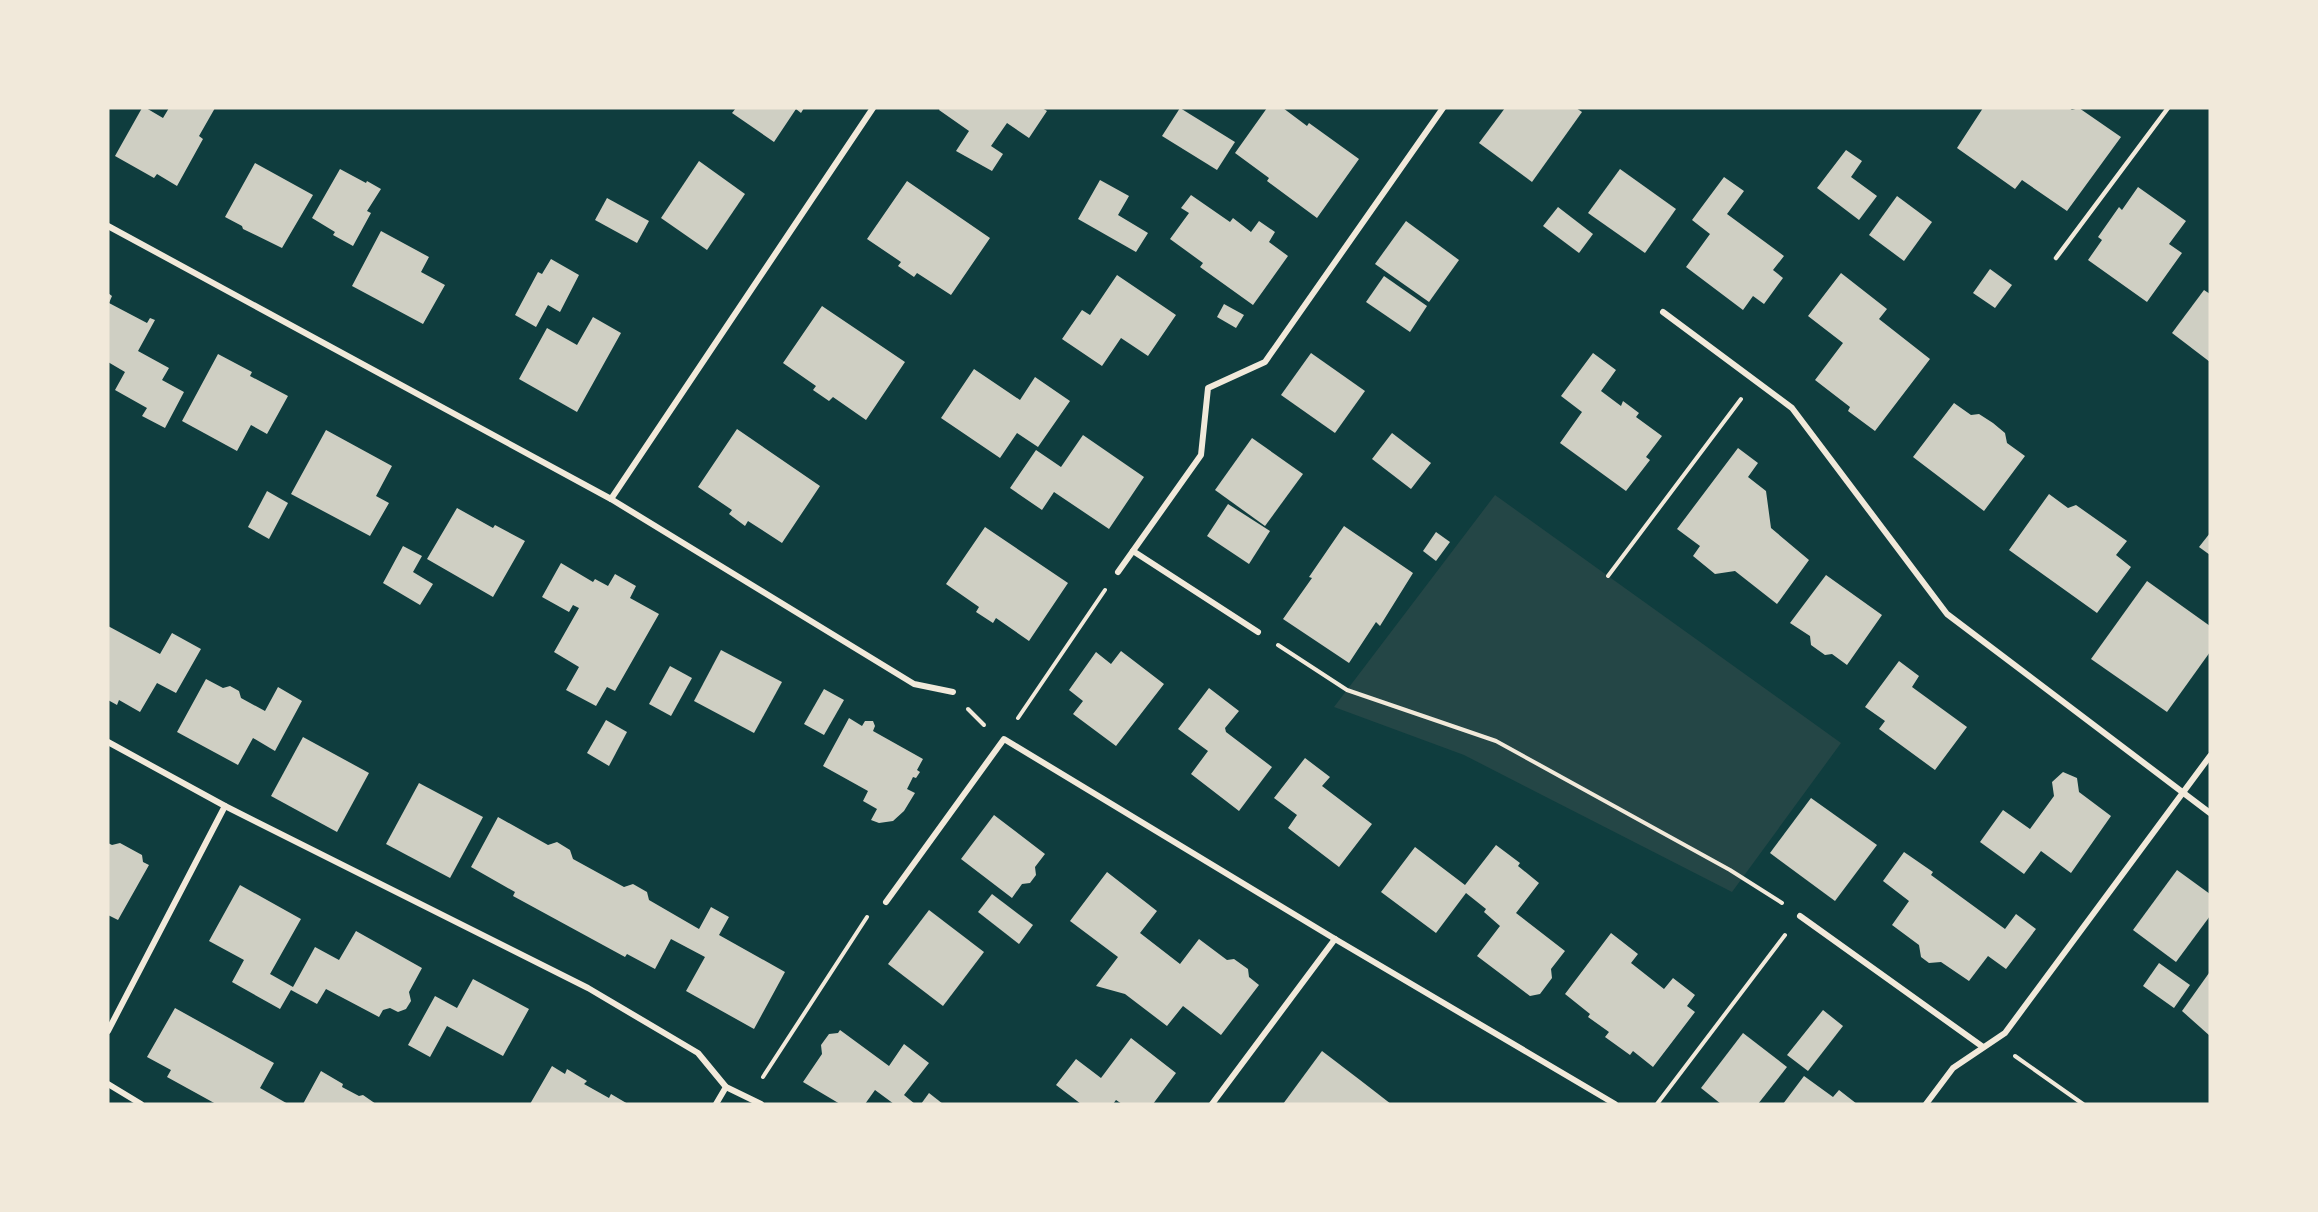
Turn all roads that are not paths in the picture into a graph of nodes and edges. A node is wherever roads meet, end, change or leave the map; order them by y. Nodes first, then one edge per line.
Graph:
1 (873, 108) edge
2 (1443, 108) edge
3 (2168, 108) edge
4 (108, 226) edge
5 (2056, 258) dead end
6 (1663, 312) dead end
7 (611, 499) junction
8 (1133, 551) junction
9 (1118, 572) road end
10 (1258, 632) road end
11 (953, 692) road end
12 (108, 742) edge
13 (2210, 756) edge
14 (2183, 791) junction
15 (225, 806) junction
16 (2210, 813) edge
17 (886, 902) road end
18 (1800, 916) road end
19 (1335, 939) junction
20 (108, 1031) edge
21 (1983, 1047) junction
22 (108, 1084) edge
23 (726, 1087) junction
24 (141, 1104) edge
25 (716, 1104) edge
26 (761, 1104) edge
27 (1212, 1104) edge
28 (1615, 1104) edge
29 (1926, 1104) edge

1 - 7 street
2 - 8 street
3 - 5 lane
4 - 7 street
6 - 14 street
7 - 11 street
8 - 9 street
8 - 10 street
12 - 15 street
13 - 14 street
14 - 16 street
14 - 21 street
15 - 20 street
15 - 23 street
17 - 19 street
18 - 21 street
19 - 27 street
19 - 28 street
21 - 29 street
22 - 24 street
23 - 25 street
23 - 26 street

